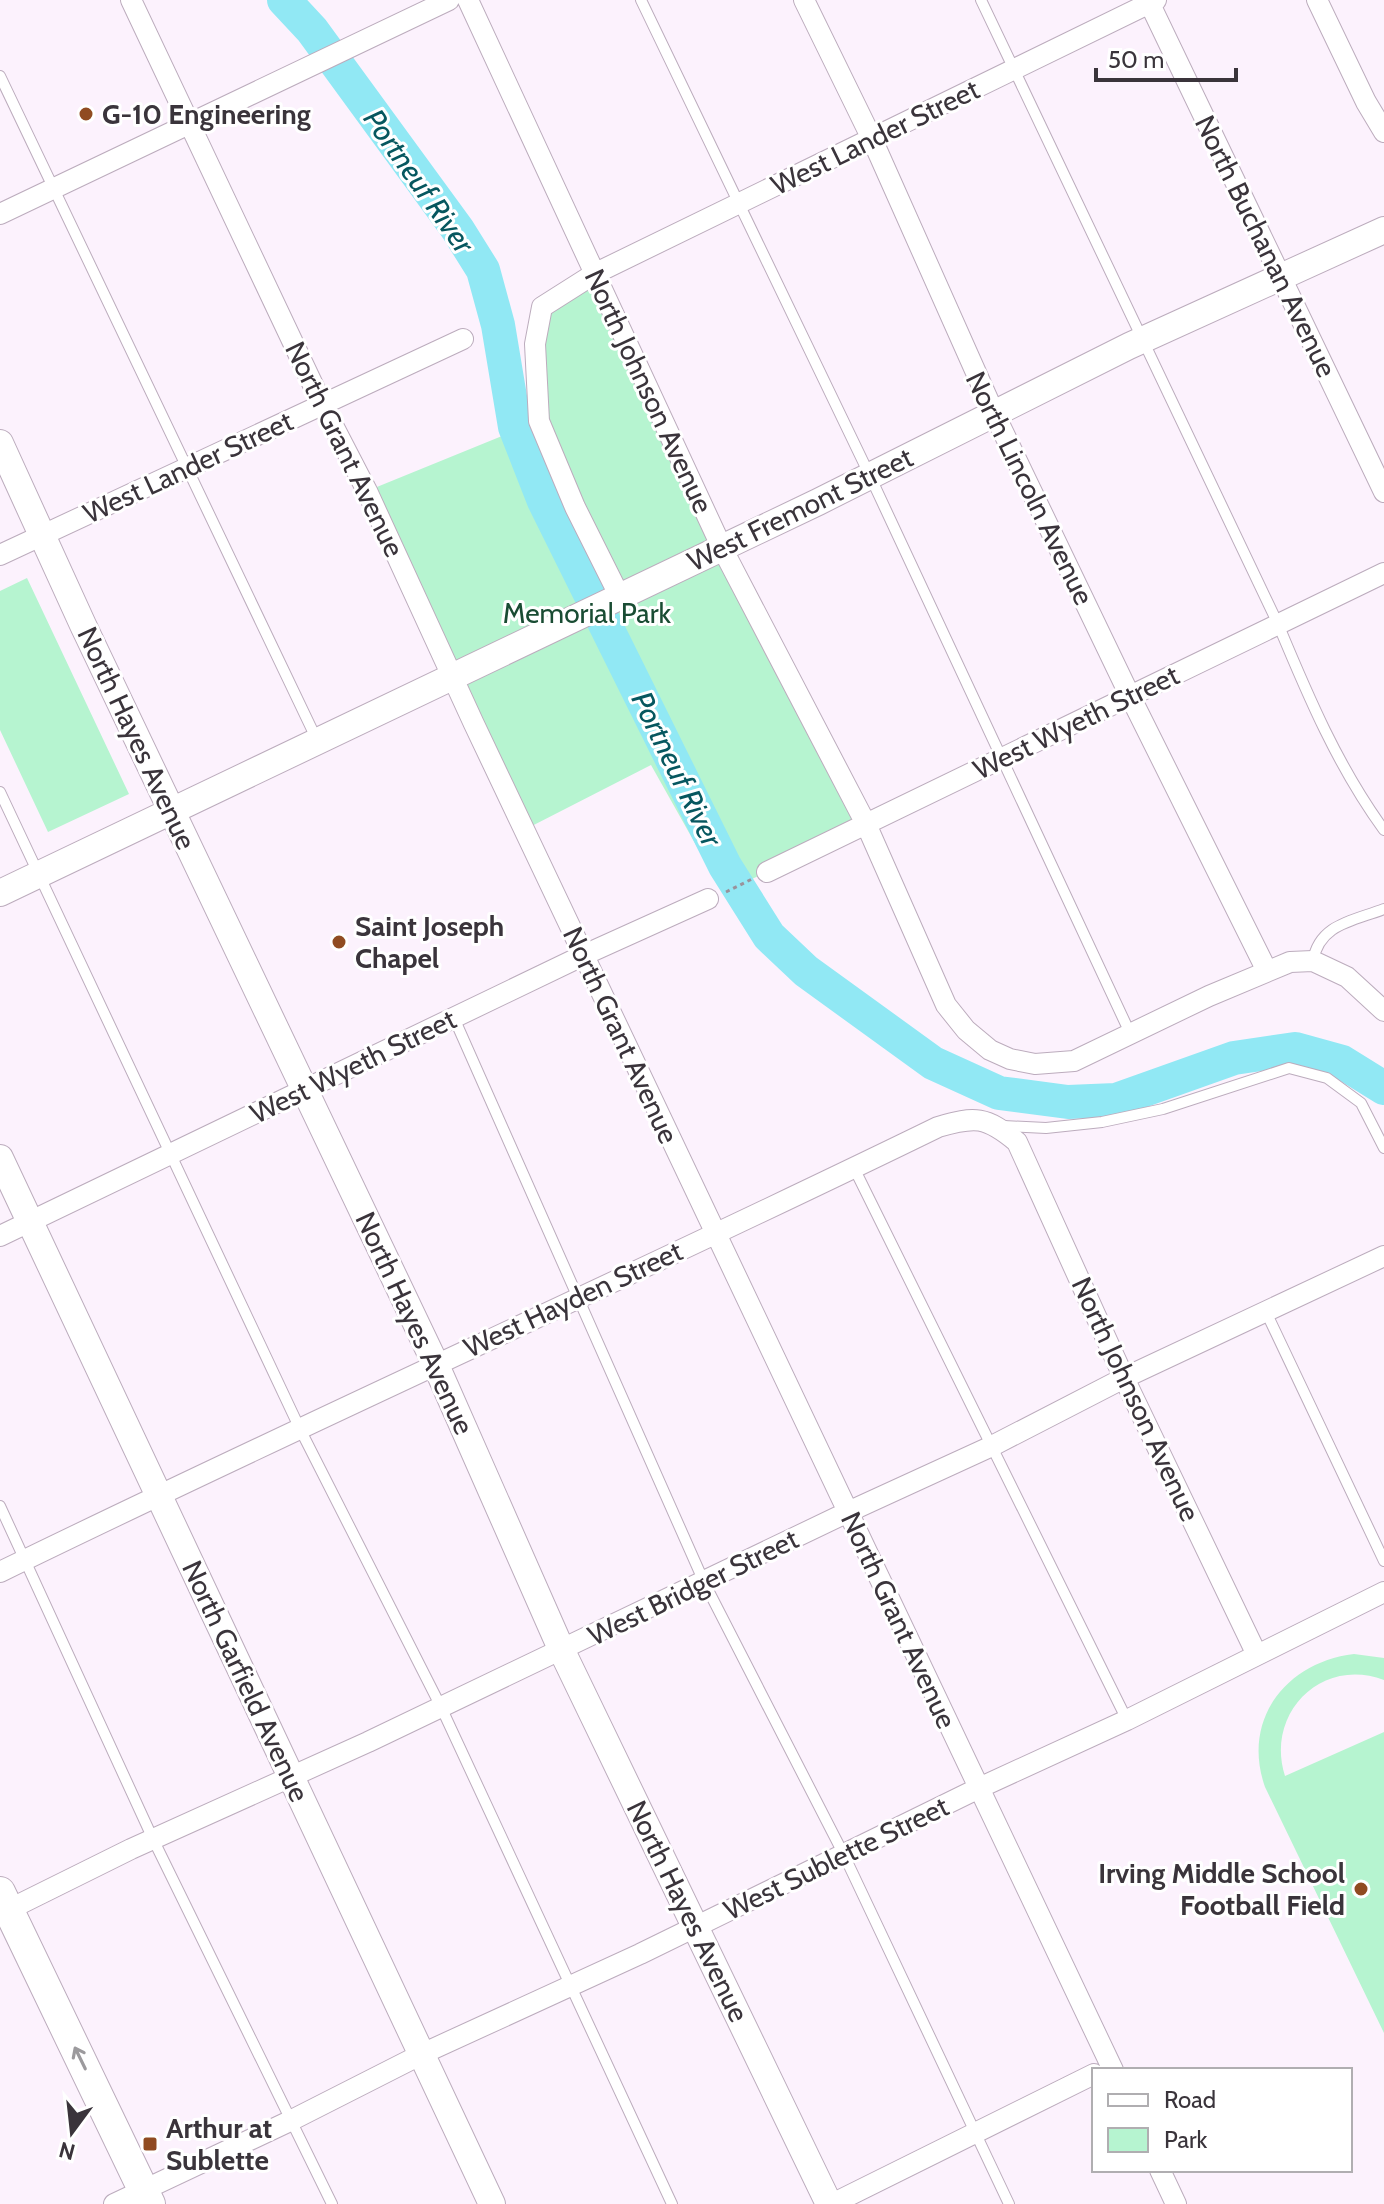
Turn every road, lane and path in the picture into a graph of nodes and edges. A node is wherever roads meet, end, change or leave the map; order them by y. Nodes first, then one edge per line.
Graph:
1 (131, 0) edge
2 (449, 0) edge
3 (468, 0) edge
4 (641, 0) edge
5 (804, 0) edge
6 (981, 0) edge
7 (1317, 0) edge
8 (1151, 1) edge
9 (1013, 70) junction
10 (0, 76) edge
11 (189, 124) junction
12 (1384, 132) edge
13 (872, 139) junction
14 (53, 189) junction
15 (738, 204) junction
16 (0, 214) edge
17 (1384, 230) edge
18 (594, 274) junction
19 (1280, 276) junction
20 (463, 339) dead end
21 (1141, 340) junction
22 (322, 404) junction
23 (994, 413) junction
24 (0, 443) edge
25 (186, 468) junction
26 (870, 476) junction
27 (1384, 492) edge
28 (44, 534) junction
29 (722, 548) junction
30 (0, 555) edge
31 (1384, 573) edge
32 (620, 597) junction
33 (1278, 624) junction
34 (452, 678) junction
35 (1130, 696) junction
36 (318, 742) junction
37 (1002, 758) junction
38 (0, 792) edge
39 (172, 812) junction
40 (866, 824) junction
41 (1384, 830) edge
42 (764, 874) joint
43 (38, 875) junction
44 (0, 893) edge
45 (715, 896) joint
46 (1384, 909) edge
47 (584, 955) junction
48 (1313, 961) junction
49 (1267, 971) junction
50 (1384, 1011) edge
51 (454, 1018) junction
52 (1130, 1033) junction
53 (306, 1089) junction
54 (998, 1126) junction
55 (1384, 1148) edge
56 (172, 1153) junction
57 (0, 1158) edge
58 (854, 1168) junction
59 (30, 1222) junction
60 (716, 1234) junction
61 (0, 1236) edge
62 (1384, 1256) edge
63 (579, 1296) junction
64 (1266, 1312) junction
65 (435, 1363) junction
66 (1124, 1378) junction
67 (300, 1429) junction
68 (992, 1446) junction
69 (159, 1496) junction
70 (0, 1506) edge
71 (848, 1512) junction
72 (24, 1560) junction
73 (1384, 1561) edge
74 (0, 1572) edge
75 (704, 1582) junction
76 (1384, 1592) edge
77 (562, 1651) junction
78 (1257, 1655) junction
79 (441, 1707) junction
80 (1127, 1720) junction
81 (291, 1777) junction
82 (979, 1788) junction
83 (153, 1839) junction
84 (844, 1855) junction
85 (3, 1905) edge
86 (696, 1925) junction
87 (569, 1986) junction
88 (422, 2054) junction
89 (1104, 2068) edge
90 (1092, 2076) edge
91 (290, 2121) junction
92 (976, 2133) junction
93 (1161, 2172) edge
94 (147, 2197) edge
95 (114, 2204) edge
96 (332, 2204) edge
97 (492, 2204) edge
98 (672, 2204) edge
99 (831, 2204) edge
100 (1009, 2204) edge
101 (1176, 2204) edge

1 - 11 street, North Grant Avenue
2 - 11 street
3 - 18 street, North Johnson Avenue
4 - 15 lane
5 - 13 street, North Lincoln Avenue
6 - 9 lane
7 - 12 street
8 - 9 street, West Lander Street
8 - 19 street, North Buchanan Avenue
9 - 13 street, West Lander Street
9 - 21 lane
10 - 14 lane
11 - 14 street
11 - 22 street, North Grant Avenue
13 - 15 street, West Lander Street
13 - 23 street, North Lincoln Avenue
14 - 16 street
14 - 25 lane
15 - 18 street, West Lander Street
15 - 26 lane
17 - 19 street, West Fremont Street
18 - 29 street, North Johnson Avenue
18 - 32 street, West Lander Street
19 - 21 street, West Fremont Street
19 - 27 street, North Buchanan Avenue
20 - 22 street, West Lander Street
21 - 23 street, West Fremont Street
21 - 33 lane
22 - 25 street, West Lander Street
22 - 34 street, North Grant Avenue
23 - 26 street, West Fremont Street
23 - 35 street, North Lincoln Avenue
24 - 28 street, North Hayes Avenue
25 - 28 street, West Lander Street
25 - 36 lane
26 - 29 street, West Fremont Street
26 - 37 lane
28 - 30 street, West Lander Street
28 - 39 street, North Hayes Avenue
29 - 32 street, West Fremont Street
29 - 40 street, North Johnson Avenue
31 - 33 street, West Wyeth Street
32 - 34 street, West Fremont Street
33 - 35 street, West Wyeth Street
33 - 41 lane
34 - 36 street, West Fremont Street
34 - 47 street, North Grant Avenue
35 - 37 street, West Wyeth Street
35 - 49 street, North Lincoln Avenue
36 - 39 street, West Fremont Street
37 - 40 street, West Wyeth Street
37 - 52 lane
38 - 43 lane
39 - 43 street, West Fremont Street
39 - 53 street, North Hayes Avenue
40 - 42 street, West Wyeth Street
40 - 52 street, North Johnson Avenue
42 - 45 path
43 - 44 street, West Fremont Street
43 - 56 lane
45 - 47 street, West Wyeth Street
46 - 48 lane
47 - 51 street, West Wyeth Street
47 - 60 street, North Grant Avenue
48 - 49 street
48 - 50 street
49 - 52 street
51 - 53 street, West Wyeth Street
51 - 63 lane
53 - 56 street, West Wyeth Street
53 - 65 street, North Hayes Avenue
54 - 55 lane
54 - 58 street, West Hayden Street
54 - 66 street, North Johnson Avenue
56 - 59 street, West Wyeth Street
56 - 67 lane
57 - 59 street, North Garfield Avenue
58 - 60 street, West Hayden Street
58 - 68 lane
59 - 61 street, West Wyeth Street
59 - 69 street, North Garfield Avenue
60 - 63 street, West Hayden Street
60 - 71 street, North Grant Avenue
62 - 64 street, West Bridger Street
63 - 65 street, West Hayden Street
63 - 75 lane
64 - 66 street, West Bridger Street
64 - 73 lane
65 - 67 street, West Hayden Street
65 - 77 street, North Hayes Avenue
66 - 68 street, West Bridger Street
66 - 78 street, North Johnson Avenue
67 - 69 street, West Hayden Street
67 - 79 lane
68 - 71 street, West Bridger Street
68 - 80 lane
69 - 72 street, West Hayden Street
69 - 81 street, North Garfield Avenue
70 - 72 lane
71 - 75 street, West Bridger Street
71 - 82 street, North Grant Avenue
72 - 74 street, West Hayden Street
72 - 83 lane
75 - 77 street, West Bridger Street
75 - 84 lane
76 - 78 street, West Sublette Street
77 - 79 street, West Bridger Street
77 - 86 street, North Hayes Avenue
78 - 80 street, West Sublette Street
79 - 81 street, West Bridger Street
79 - 87 lane
80 - 82 street, West Sublette Street
81 - 83 street, West Bridger Street
81 - 88 street, North Garfield Avenue
82 - 84 street, West Sublette Street
82 - 89 street, North Grant Avenue
83 - 85 street, West Bridger Street
83 - 91 lane
84 - 86 street, West Sublette Street
84 - 92 lane
94 -> 85 main road
86 - 87 street, West Sublette Street
86 - 99 street, North Hayes Avenue
87 - 88 street, West Sublette Street
87 - 98 lane
88 - 91 street, West Sublette Street
88 - 97 street, North Garfield Avenue
90 - 92 street
91 - 94 street, West Sublette Street
91 - 96 lane
92 - 99 street
92 - 100 lane
93 - 101 street
94 - 95 street, West Sublette Street

